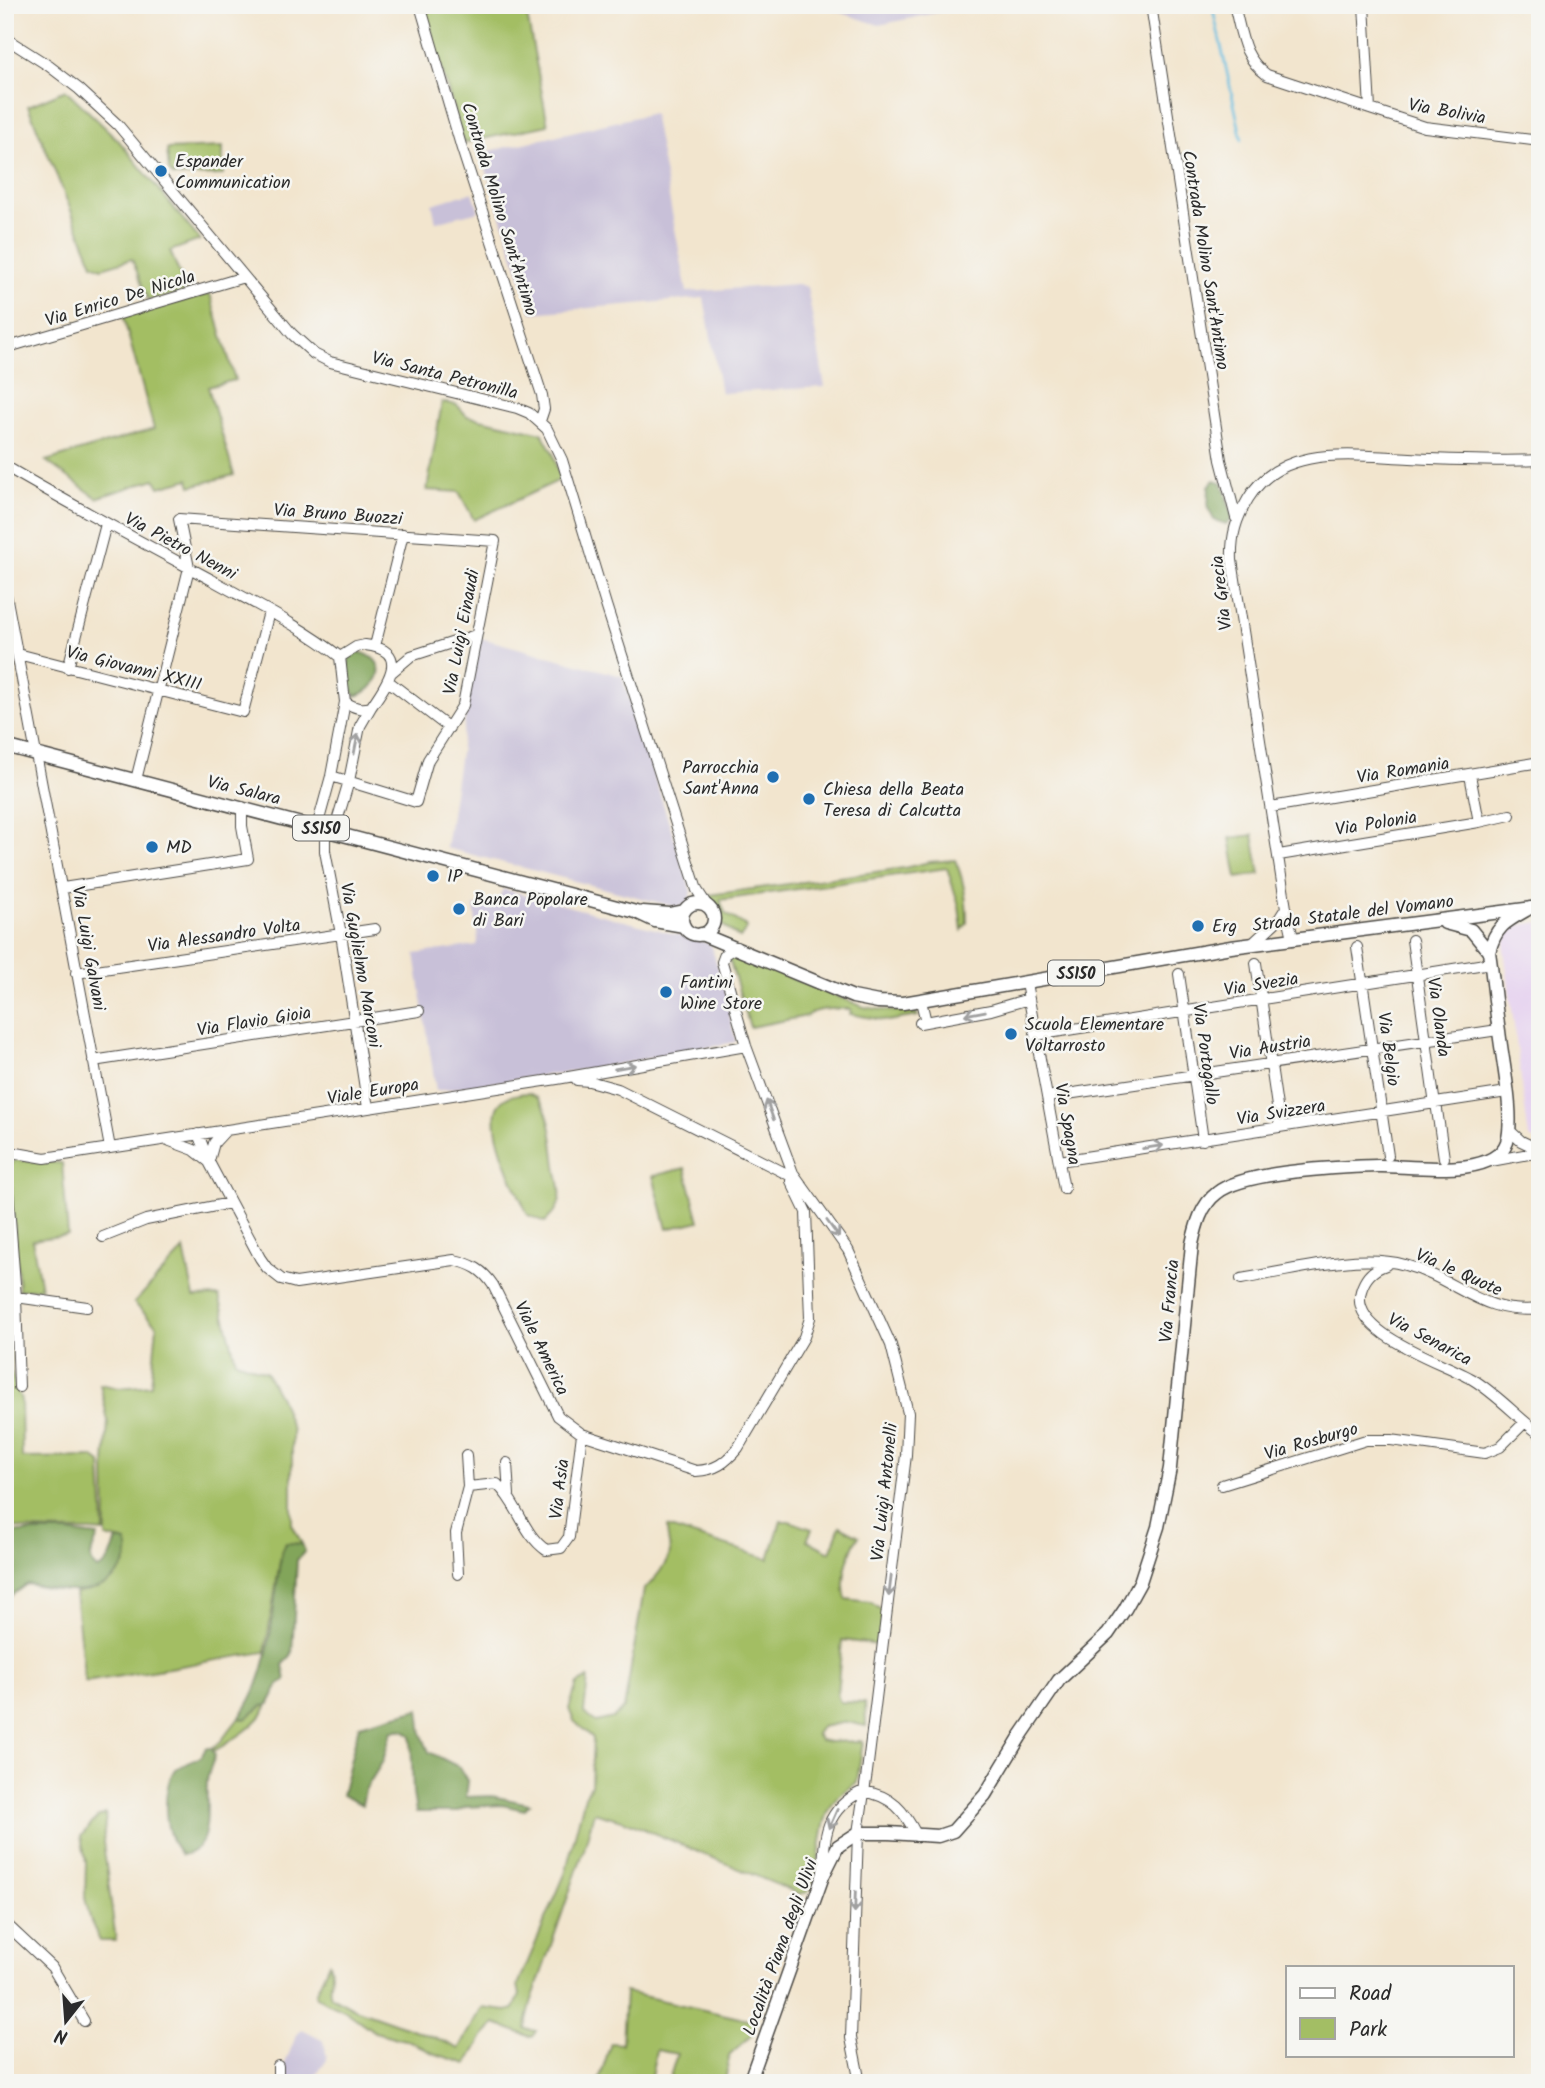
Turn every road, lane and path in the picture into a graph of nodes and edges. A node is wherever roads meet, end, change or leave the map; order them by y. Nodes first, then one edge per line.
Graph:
1 (421, 5) edge
2 (1151, 5) edge
3 (1234, 5) edge
4 (1364, 5) edge
5 (5, 38) edge
6 (1370, 108) junction
7 (1540, 141) edge
8 (244, 277) junction
9 (5, 348) edge
10 (540, 421) junction
11 (1540, 460) edge
12 (5, 466) edge
13 (1236, 518) junction
14 (106, 524) junction
15 (403, 534) junction
16 (495, 541) joint
17 (189, 568) junction
18 (5, 589) edge
19 (269, 612) junction
20 (476, 635) junction
21 (375, 646) junction
22 (18, 654) junction
23 (340, 657) junction
24 (68, 668) junction
25 (390, 677) junction
26 (159, 692) junction
27 (345, 702) junction
28 (371, 707) junction
29 (449, 728) junction
30 (5, 746) edge
31 (38, 754) junction
32 (1540, 762) edge
33 (1470, 775) junction
34 (331, 776) junction
35 (136, 780) junction
36 (349, 781) junction
37 (242, 807) junction
38 (1271, 807) junction
39 (1510, 815) dead end
40 (1479, 822) junction
41 (325, 829) junction
42 (1279, 855) junction
43 (63, 888) junction
44 (697, 890) junction
45 (689, 907) junction
46 (708, 907) junction
47 (1535, 907) edge
48 (1286, 908) junction
49 (636, 912) junction
50 (1484, 914) junction
51 (1279, 919) junction
52 (1422, 922) junction
53 (713, 924) junction
54 (684, 926) junction
55 (375, 929) dead end
56 (341, 934) junction
57 (701, 934) junction
58 (1293, 938) junction
59 (1279, 940) junction
60 (1412, 940) dead end
61 (1252, 944) junction
62 (731, 945) junction
63 (1357, 947) dead end
64 (1488, 949) junction
65 (1256, 963) dead end
66 (76, 973) junction
67 (1179, 974) dead end
68 (1417, 976) junction
69 (1026, 983) junction
70 (1364, 984) junction
71 (1029, 999) junction
72 (1262, 1000) junction
73 (921, 1001) junction
74 (419, 1011) dead end
75 (1184, 1012) junction
76 (354, 1021) junction
77 (1498, 1030) junction
78 (1036, 1035) junction
79 (1425, 1040) junction
80 (746, 1046) junction
81 (1372, 1048) junction
82 (93, 1061) junction
83 (1272, 1063) junction
84 (1193, 1076) junction
85 (557, 1079) junction
86 (1507, 1092) junction
87 (1047, 1097) junction
88 (1435, 1101) junction
89 (368, 1108) junction
90 (1382, 1113) junction
91 (1280, 1127) junction
92 (227, 1129) junction
93 (198, 1134) junction
94 (1508, 1136) junction
95 (165, 1139) junction
96 (1203, 1140) junction
97 (110, 1147) junction
98 (1540, 1151) edge
99 (7, 1152) edge
100 (1524, 1155) junction
101 (1388, 1156) dead end
102 (1444, 1157) dead end
103 (1059, 1161) junction
104 (209, 1162) junction
105 (1487, 1162) junction
106 (790, 1174) junction
107 (1064, 1189) dead end
108 (230, 1203) junction
109 (103, 1237) dead end
110 (1393, 1262) junction
111 (1241, 1279) dead end
112 (16, 1297) junction
113 (87, 1307) dead end
114 (1540, 1309) edge
115 (19, 1387) dead end
116 (1524, 1423) junction
117 (582, 1434) junction
118 (1540, 1434) edge
119 (466, 1455) dead end
120 (508, 1463) dead end
121 (1222, 1485) dead end
122 (468, 1487) junction
123 (509, 1495) junction
124 (458, 1574) dead end
125 (863, 1791) junction
126 (858, 1833) junction
127 (917, 1836) junction
128 (823, 1876) junction
129 (5, 1923) edge
130 (84, 2021) dead end
131 (278, 2066) dead end
132 (278, 2083) edge
133 (749, 2083) edge
134 (860, 2083) edge

1 - 10 street, Contrada Molino Sant'Antimo
2 - 13 street, Contrada Molino Sant'Antimo
3 - 6 street, Via Bolivia
4 - 6 street
5 - 8 street, Via Santa Petronilla
6 - 7 street, Via Bolivia
8 - 9 street, Via Enrico De Nicola
8 - 10 street, Via Santa Petronilla
10 - 44 street
11 - 13 street, Via Grecia
12 - 14 street, Via Pietro Nenni
13 - 38 street, Via Grecia
14 - 17 street, Via Pietro Nenni
14 - 24 street
15 - 16 street, Via Bruno Buozzi
15 - 17 street, Via Bruno Buozzi
15 - 21 street
16 - 20 street, Via Luigi Einaudi
17 - 19 street, Via Pietro Nenni
17 - 26 street
18 - 22 street, Via Luigi Galvani
19 - 23 street, Via Pietro Nenni
19 - 26 street, Via Giovanni XXIII
20 - 25 street
20 - 29 street, Via Luigi Einaudi
21 - 23 street
21 - 25 street
22 - 24 street, Via Giovanni XXIII
22 - 31 street, Via Luigi Galvani
23 - 27 street
24 - 26 street, Via Giovanni XXIII
25 - 28 street
25 - 29 street
26 - 35 street
27 - 28 street
27 - 34 street
36 -> 28 street
29 - 36 street, Via Luigi Einaudi
30 - 31 main road, Via Salara / SS150
31 - 35 main road, Via Salara / SS150
31 - 43 street, Via Luigi Galvani
32 - 33 street, Via Romania
33 - 38 street, Via Romania
33 - 40 street
34 - 36 street
34 - 41 street
35 - 37 main road, Via Salara / SS150
36 - 41 street
37 - 41 main road, Via Salara / SS150
37 - 43 street
38 - 42 street, Via Grecia
39 - 40 street, Via Polonia
40 - 42 street, Via Polonia
41 - 49 main road, Via Salara / SS150
41 - 56 street, Via Guglielmo Marconi
42 - 48 street, Via Grecia
43 - 66 street, Via Luigi Galvani
44 - 45 street
44 - 46 street
45 - 46 main road
45 - 49 main road, Via Salara / SS150
45 - 54 main road
46 - 53 main road
47 - 50 main road, Strada Statale del Vomano / SS150
47 - 64 main road
48 - 51 street
48 - 58 street, Via Grecia
49 - 54 main road, Via Salara / SS150
50 - 52 main road, Strada Statale del Vomano / SS150
50 - 64 main road
51 - 59 street
51 - 61 street
52 - 58 main road, Strada Statale del Vomano / SS150
52 - 64 main road
53 - 57 main road
53 - 62 main road
54 - 57 main road
55 - 56 street, Via Alessandro Volta
56 - 66 street, Via Alessandro Volta
56 - 76 street, Via Guglielmo Marconi
57 - 62 main road, Strada Statale del Vomano / SS150
58 - 59 main road, Strada Statale del Vomano / SS150
59 - 61 main road, Strada Statale del Vomano / SS150
60 - 68 street, Via Olanda
61 - 69 main road, Strada Statale del Vomano / SS150
62 - 73 main road, Strada Statale del Vomano / SS150
62 - 80 street, Via Luigi Antonelli
63 - 70 street, Via Belgio
64 - 68 street, Via Svezia
64 - 77 main road
65 - 72 street
66 - 82 street, Via Luigi Galvani
67 - 75 street, Via Portogallo
68 - 70 street, Via Svezia
68 - 79 street, Via Olanda
69 - 71 street, Via Spagna
69 - 73 main road, Strada Statale del Vomano / SS150
70 - 72 street, Via Svezia
70 - 81 street, Via Belgio
71 -> 73 street
71 - 78 street, Via Spagna
72 - 75 street, Via Svezia
72 - 83 street
74 - 76 street, Via Flavio Gioia
75 - 78 street, Via Svezia
75 - 84 street, Via Portogallo
76 - 82 street, Via Flavio Gioia
76 - 89 street, Via Guglielmo Marconi
77 - 79 street, Via Austria
77 - 86 main road
78 - 87 street, Via Spagna
79 - 81 street, Via Austria
79 - 88 street, Via Olanda
85 -> 80 street, Viale Europa
106 -> 80 street, Via Luigi Antonelli
81 - 83 street, Via Austria
81 - 90 street, Via Belgio
82 - 97 street, Via Luigi Galvani
83 - 84 street, Via Austria
83 - 91 street
84 - 87 street, Via Austria
84 - 96 street, Via Portogallo
85 - 89 street, Viale Europa
85 - 106 street
86 - 88 street, Via Svizzera
86 - 94 main road
87 - 103 street, Via Spagna
88 - 90 street, Via Svizzera
88 - 102 street, Via Olanda
89 - 92 street, Viale Europa
90 - 91 street, Via Svizzera
90 - 101 street, Via Belgio
91 - 96 street, Via Svizzera
92 - 93 street, Viale Europa
92 - 104 street
93 - 95 street, Viale Europa
93 - 104 street, Viale America
94 - 98 street
94 - 100 street
94 - 105 main road
95 - 97 street, Viale Europa
95 - 104 street
103 -> 96 street, Via Svizzera
97 - 99 street, Viale Europa
98 - 100 street
99 - 112 street
100 - 105 street
103 - 107 street, Via Spagna
104 - 108 street, Viale America
105 - 127 main road, Via Francia
106 - 117 street, Viale America
106 -> 125 street, Via Luigi Antonelli
108 - 109 street
108 - 117 street, Viale America
110 - 111 street, Via le Quote
110 - 114 street, Via le Quote
110 - 116 street, Via Senarica
112 - 113 street
112 - 115 street
116 - 118 street, Via Senarica
116 - 121 street, Via Rosburgo
117 - 123 street, Via Asia
119 - 122 street
120 - 123 street, Via Asia
122 - 123 street
122 - 124 street
125 - 126 street, Via Luigi Antonelli
125 - 127 street
125 -> 128 street
126 - 127 main road
126 - 128 main road, Località Piana degli Ulivi
126 -> 134 street
128 - 133 main road, Località Piana degli Ulivi
129 - 130 street
131 - 132 street

